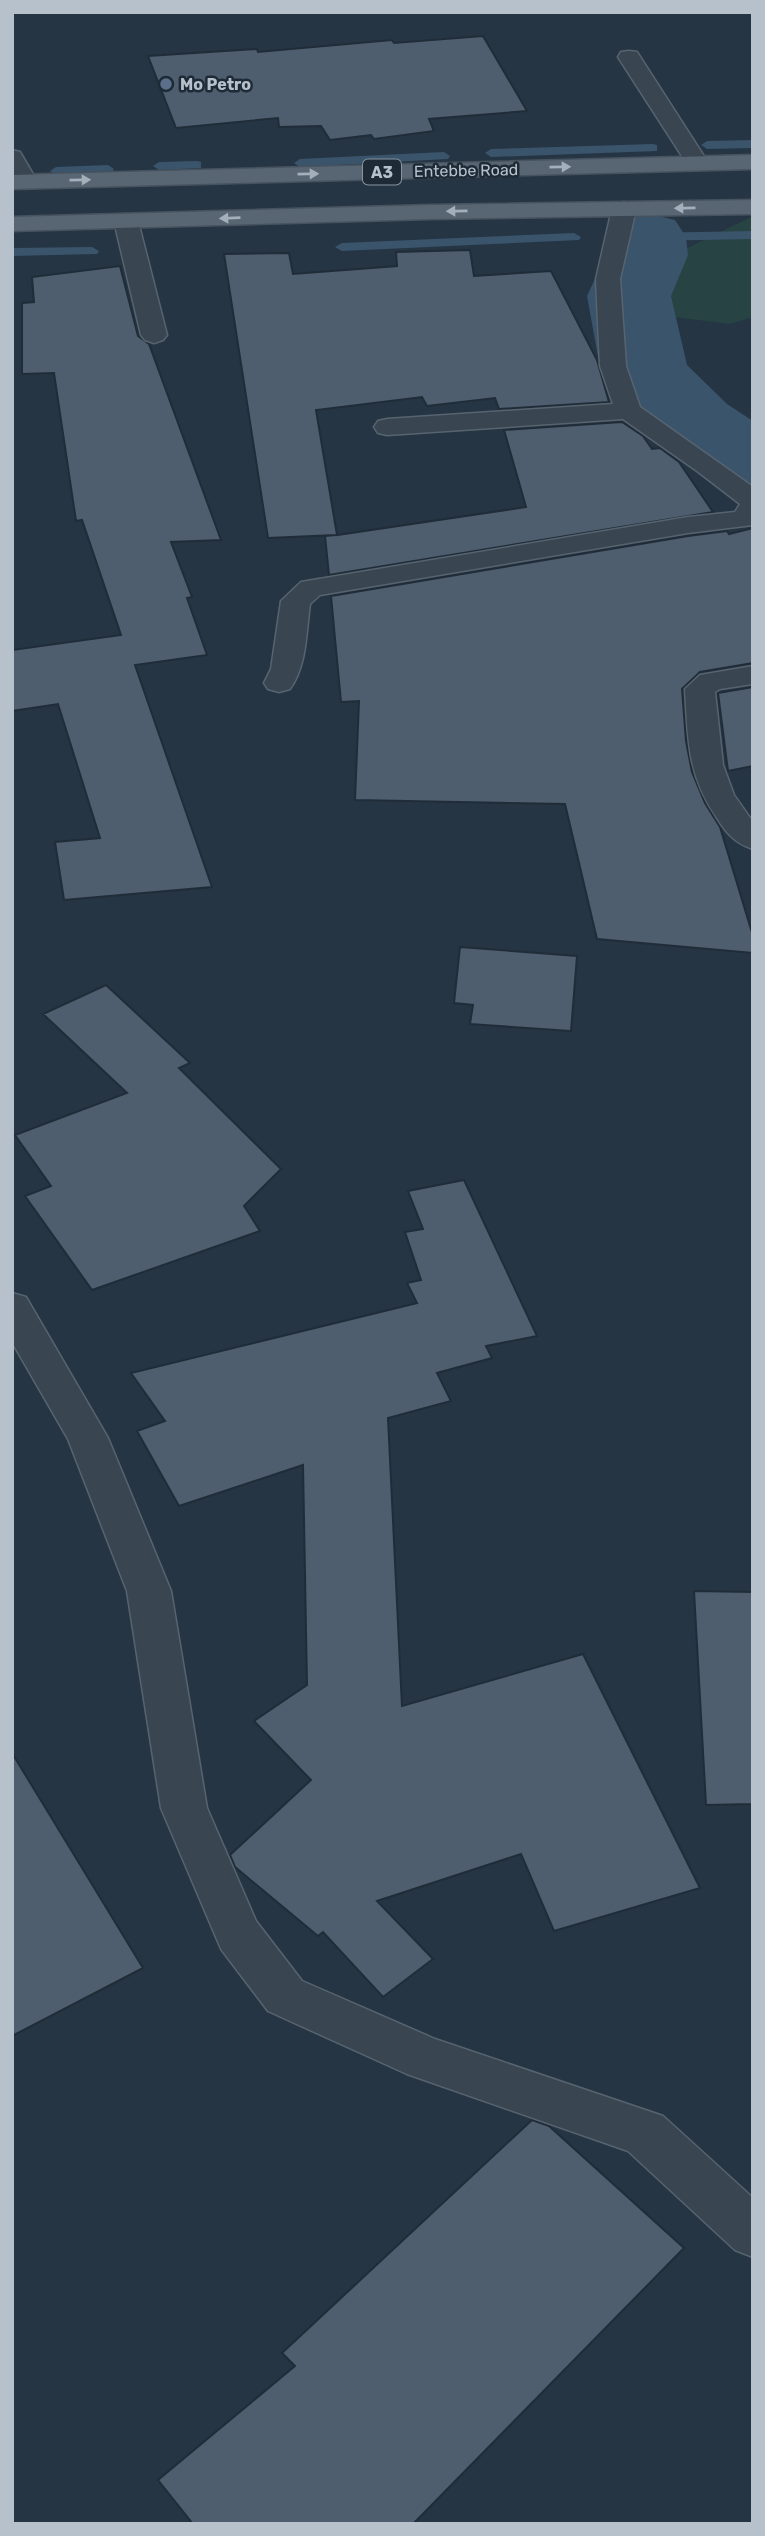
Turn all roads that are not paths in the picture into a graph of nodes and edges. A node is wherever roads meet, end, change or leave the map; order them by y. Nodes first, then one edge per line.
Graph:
1 (629, 57) dead end
2 (12, 157) edge
3 (753, 162) edge
4 (698, 164) junction
5 (19, 181) edge
6 (753, 207) edge
7 (624, 209) junction
8 (126, 221) junction
9 (12, 224) edge
10 (155, 335) dead end
11 (628, 411) junction
12 (387, 427) dead end
13 (753, 500) edge
14 (753, 506) edge
15 (753, 675) edge
16 (279, 683) dead end
17 (753, 839) edge
18 (12, 1307) edge
19 (753, 2232) edge

1 - 4 street
2 - 5 street
3 - 4 main road, Entebbe Road / A3
5 -> 4 main road, Entebbe Road / A3
6 -> 7 main road
7 -> 8 main road
7 - 11 street
8 - 9 main road
8 - 10 street
11 - 12 street
11 - 13 street
14 - 16 street
15 - 17 street
18 - 19 street

